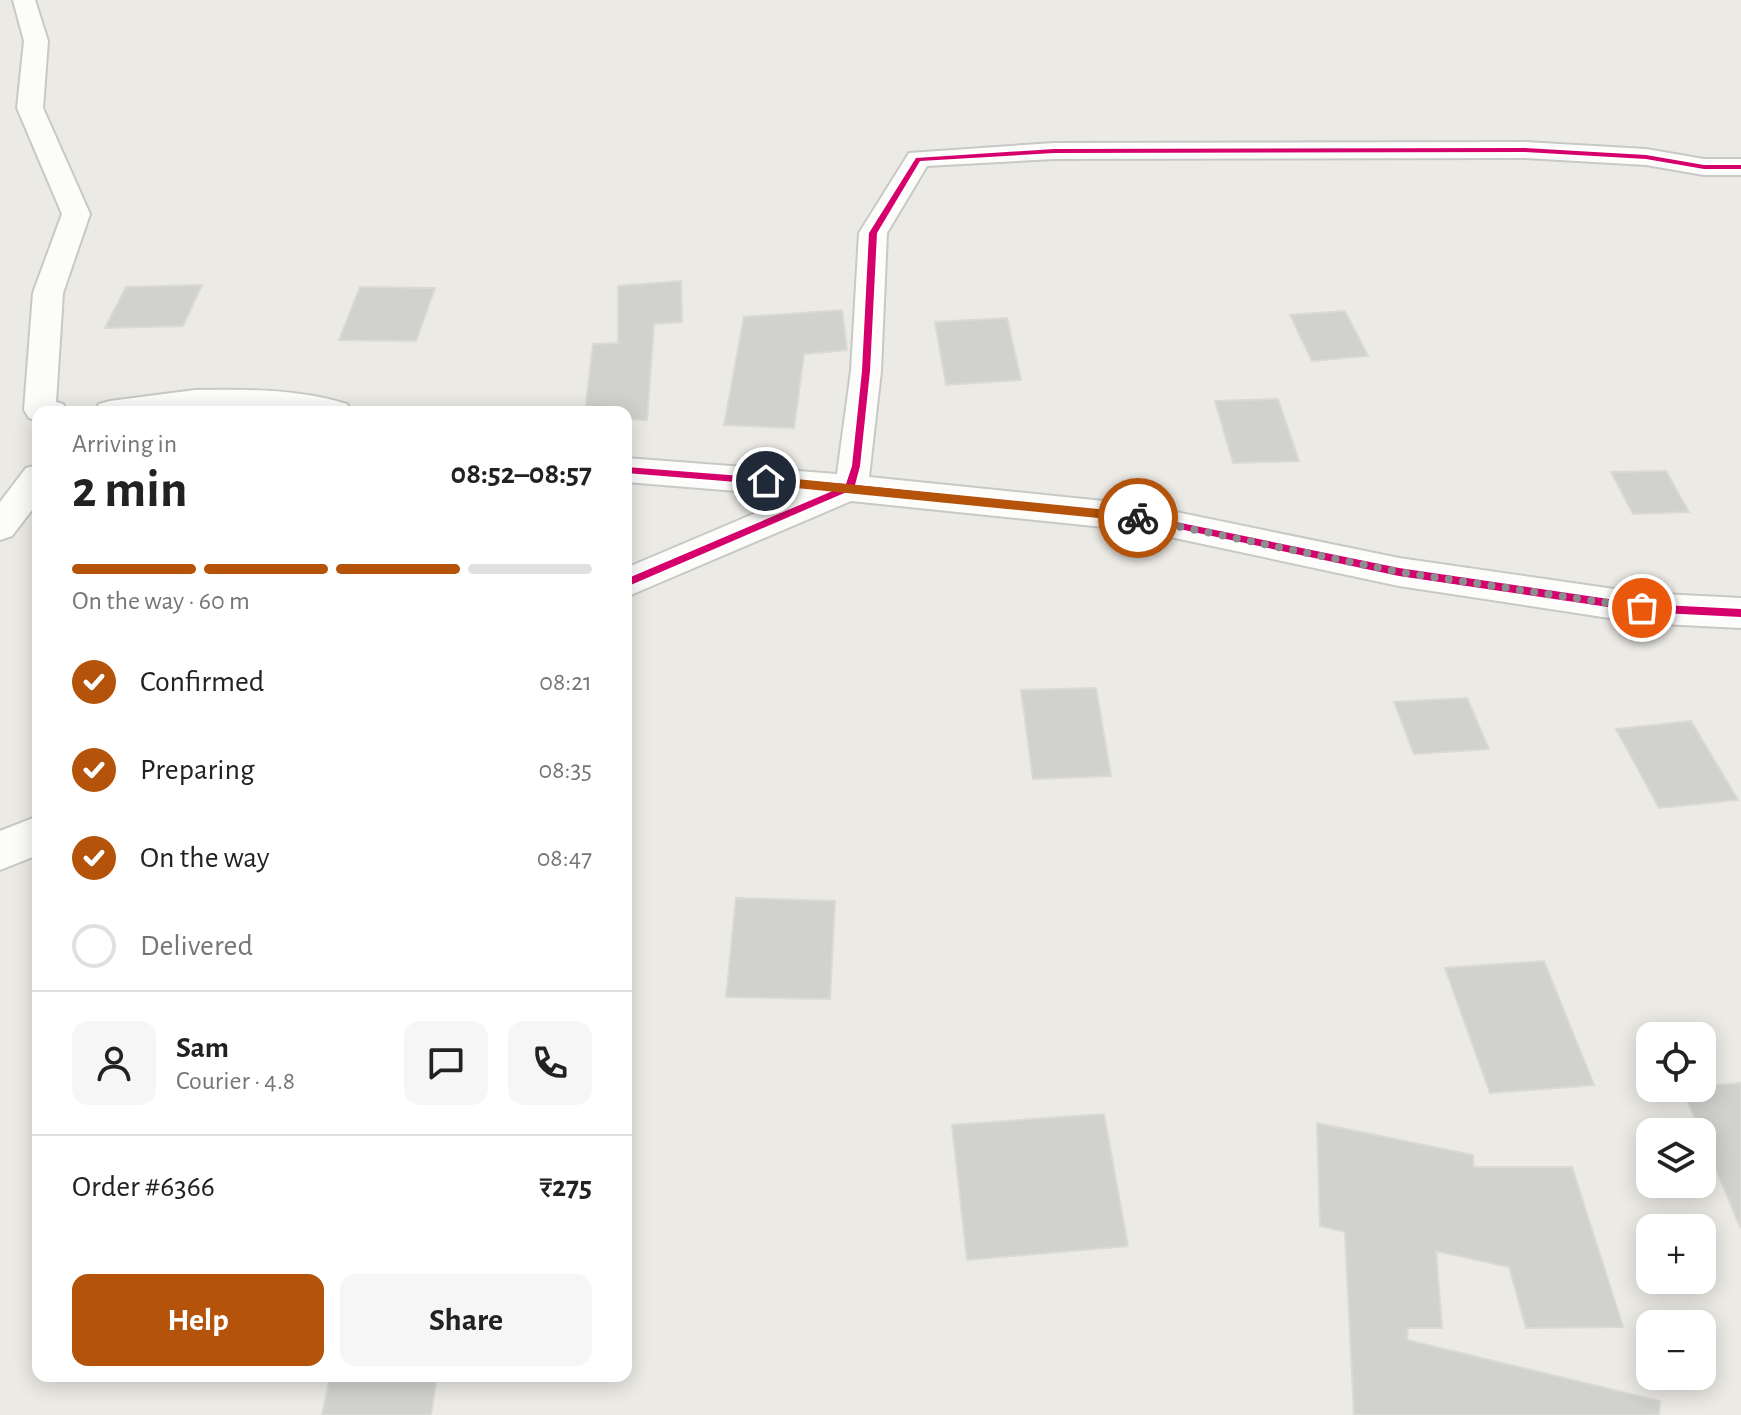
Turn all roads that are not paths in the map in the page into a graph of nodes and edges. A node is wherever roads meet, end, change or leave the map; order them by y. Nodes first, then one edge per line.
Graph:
1 (24, 0) edge
2 (1741, 167) edge
3 (40, 406) edge
4 (138, 406) edge
5 (304, 406) edge
6 (632, 470) edge
7 (32, 485) edge
8 (850, 487) junction
9 (0, 527) edge
10 (632, 580) edge
11 (1741, 613) edge
12 (32, 838) edge
13 (0, 851) edge

1 - 3 street
2 - 8 street
4 - 5 street
6 - 8 street
7 - 9 street
8 - 10 street
8 - 11 street
12 - 13 street

